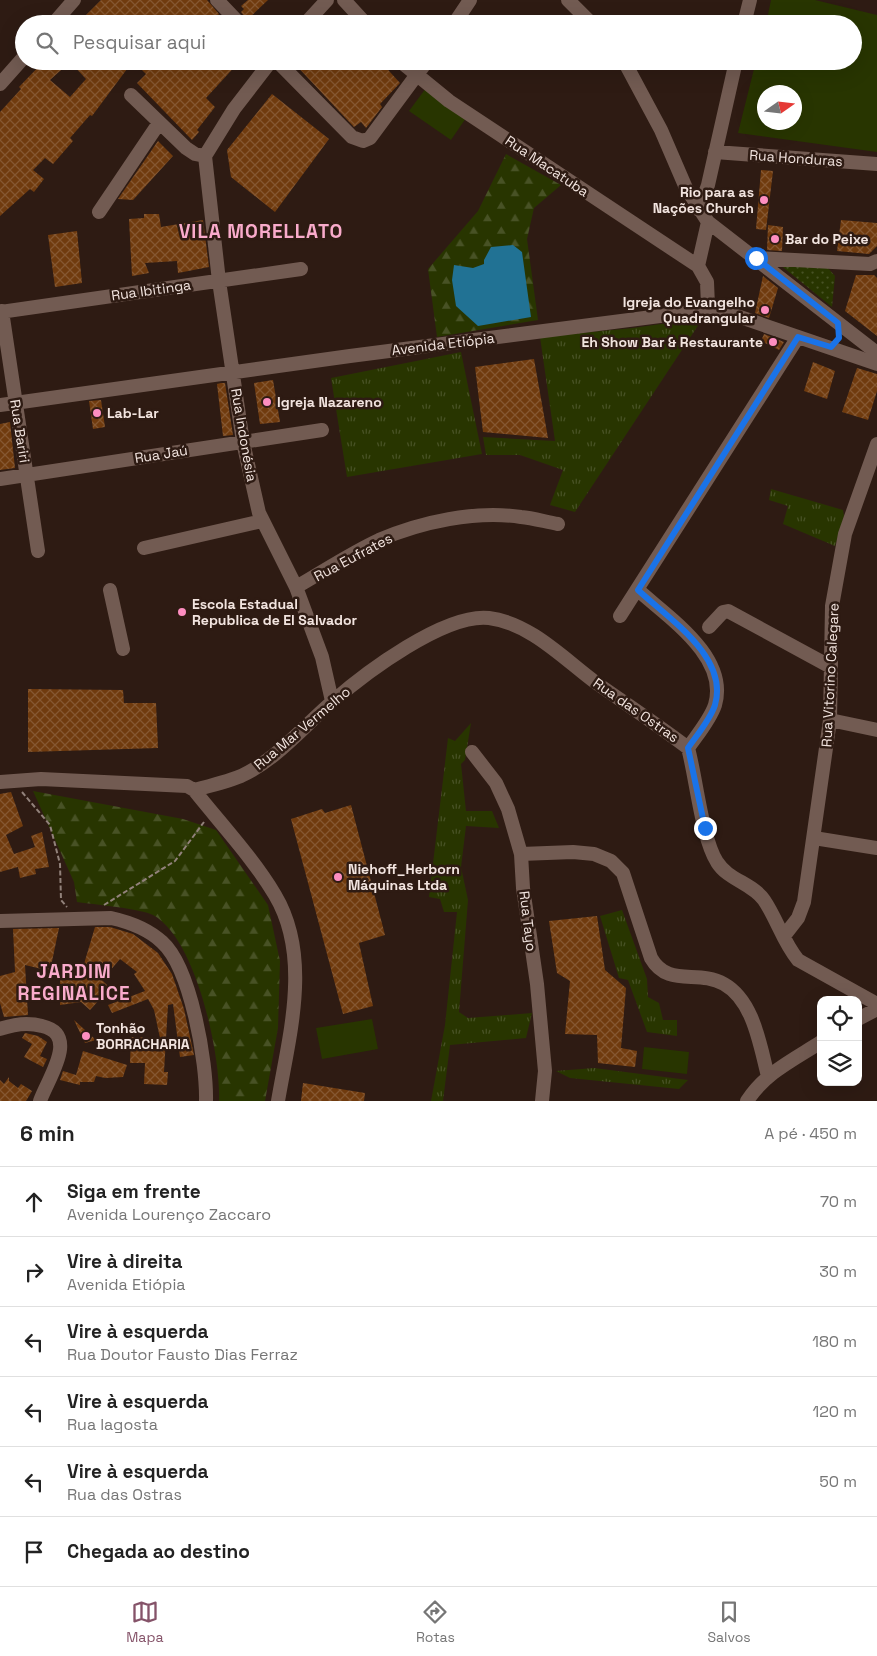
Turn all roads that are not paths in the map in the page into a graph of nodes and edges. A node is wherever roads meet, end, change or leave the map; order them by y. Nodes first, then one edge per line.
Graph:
1 (74, 0) edge
2 (217, 0) edge
3 (327, 0) edge
4 (344, 0) edge
5 (470, 0) edge
6 (568, 0) edge
7 (750, 0) edge
8 (61, 15) edge
9 (231, 15) edge
10 (313, 15) edge
11 (358, 15) edge
12 (460, 15) edge
13 (583, 15) edge
14 (746, 15) edge
15 (15, 67) edge
16 (264, 70) edge
17 (286, 70) edge
18 (410, 70) edge
19 (421, 70) edge
20 (629, 70) edge
21 (734, 70) edge
22 (417, 76) junction
23 (0, 84) edge
24 (131, 95) dead end
25 (159, 123) junction
26 (715, 152) junction
27 (205, 156) junction
28 (877, 164) edge
29 (699, 210) junction
30 (99, 212) dead end
31 (708, 222) junction
32 (756, 258) junction
33 (877, 261) edge
34 (698, 266) junction
35 (301, 270) dead end
36 (218, 281) junction
37 (708, 306) junction
38 (1, 312) edge
39 (838, 323) junction
40 (798, 337) junction
41 (831, 347) junction
42 (877, 353) edge
43 (877, 364) edge
44 (234, 373) junction
45 (16, 403) junction
46 (0, 405) edge
47 (322, 430) dead end
48 (243, 442) junction
49 (877, 444) edge
50 (27, 475) junction
51 (0, 479) edge
52 (262, 521) junction
53 (558, 524) dead end
54 (144, 548) dead end
55 (38, 551) dead end
56 (296, 587) junction
57 (110, 590) dead end
58 (638, 590) junction
59 (620, 616) dead end
60 (470, 619) joint
61 (709, 627) dead end
62 (123, 649) dead end
63 (831, 667) junction
64 (332, 702) junction
65 (830, 720) junction
66 (877, 730) edge
67 (688, 748) junction
68 (472, 752) dead end
69 (6, 781) edge
70 (194, 790) junction
71 (814, 838) junction
72 (877, 848) edge
73 (521, 854) junction
74 (0, 921) edge
75 (784, 936) junction
76 (877, 1004) edge
77 (877, 1008) edge
78 (862, 1017) edge
79 (0, 1030) edge
80 (817, 1045) edge
81 (768, 1076) junction
82 (40, 1101) edge
83 (206, 1101) edge
84 (278, 1101) edge
85 (542, 1101) edge
86 (747, 1101) edge

1 - 8 street
2 - 9 street
3 - 10 street
4 - 11 street
5 - 12 street
6 - 13 street
7 - 14 street
15 - 23 street
16 - 27 street
17 - 22 street
18 - 22 street, Rua Macatuba
19 - 22 street
20 - 29 street
21 - 26 street
22 - 34 street, Rua Macatuba
24 - 25 street
25 - 27 street
25 - 30 street
26 - 28 street, Rua Honduras
26 - 29 street
27 - 36 street, Rua Indonésia
29 - 31 street
31 - 32 street
31 - 34 street
32 - 33 street
32 - 39 street
34 - 37 street
35 - 36 street, Rua Ibitinga
36 - 38 street, Rua Ibitinga
36 - 44 street, Rua Indonésia
37 - 40 street
37 - 44 street, Avenida Etiópia
38 - 45 street, Rua Bariri
39 - 41 street
39 - 42 street
40 - 41 street
40 - 58 street
41 - 43 street
44 - 45 street, Avenida Etiópia
44 - 48 street, Rua Indonésia
45 - 46 street, Avenida Etiópia
45 - 50 street, Rua Bariri
47 - 48 street, Rua Jaú
48 - 50 street, Rua Jaú
48 - 52 street, Rua Indonésia
49 - 63 street, Rua Vitorino Calegare
50 - 51 street, Rua Jaú
50 - 55 street, Rua Bariri
52 - 54 street
52 - 56 street, Rua Indonésia
53 - 56 street, Rua Eufrates
56 - 64 street, Rua Indonésia
57 - 62 street
58 - 59 street
58 - 67 street
60 - 64 street, Rua Mar Vermelho
60 - 67 street, Rua das Ostras
61 - 63 street
63 - 65 street, Rua Vitorino Calegare
64 - 70 street, Rua Mar Vermelho
65 - 66 street
65 - 71 street, Rua Vitorino Calegare
67 - 75 street, Rua das Ostras
68 - 73 street, Rua Tayo
69 - 70 street, Rua Mar Vermelho
70 - 84 street
71 - 72 street
71 - 75 street, Rua Vitorino Calegare
73 - 81 street
73 - 85 street, Rua Tayo
74 - 83 street
75 - 76 street, Rua das Ostras
77 - 78 street
79 - 82 street
80 - 81 street
81 - 86 street

